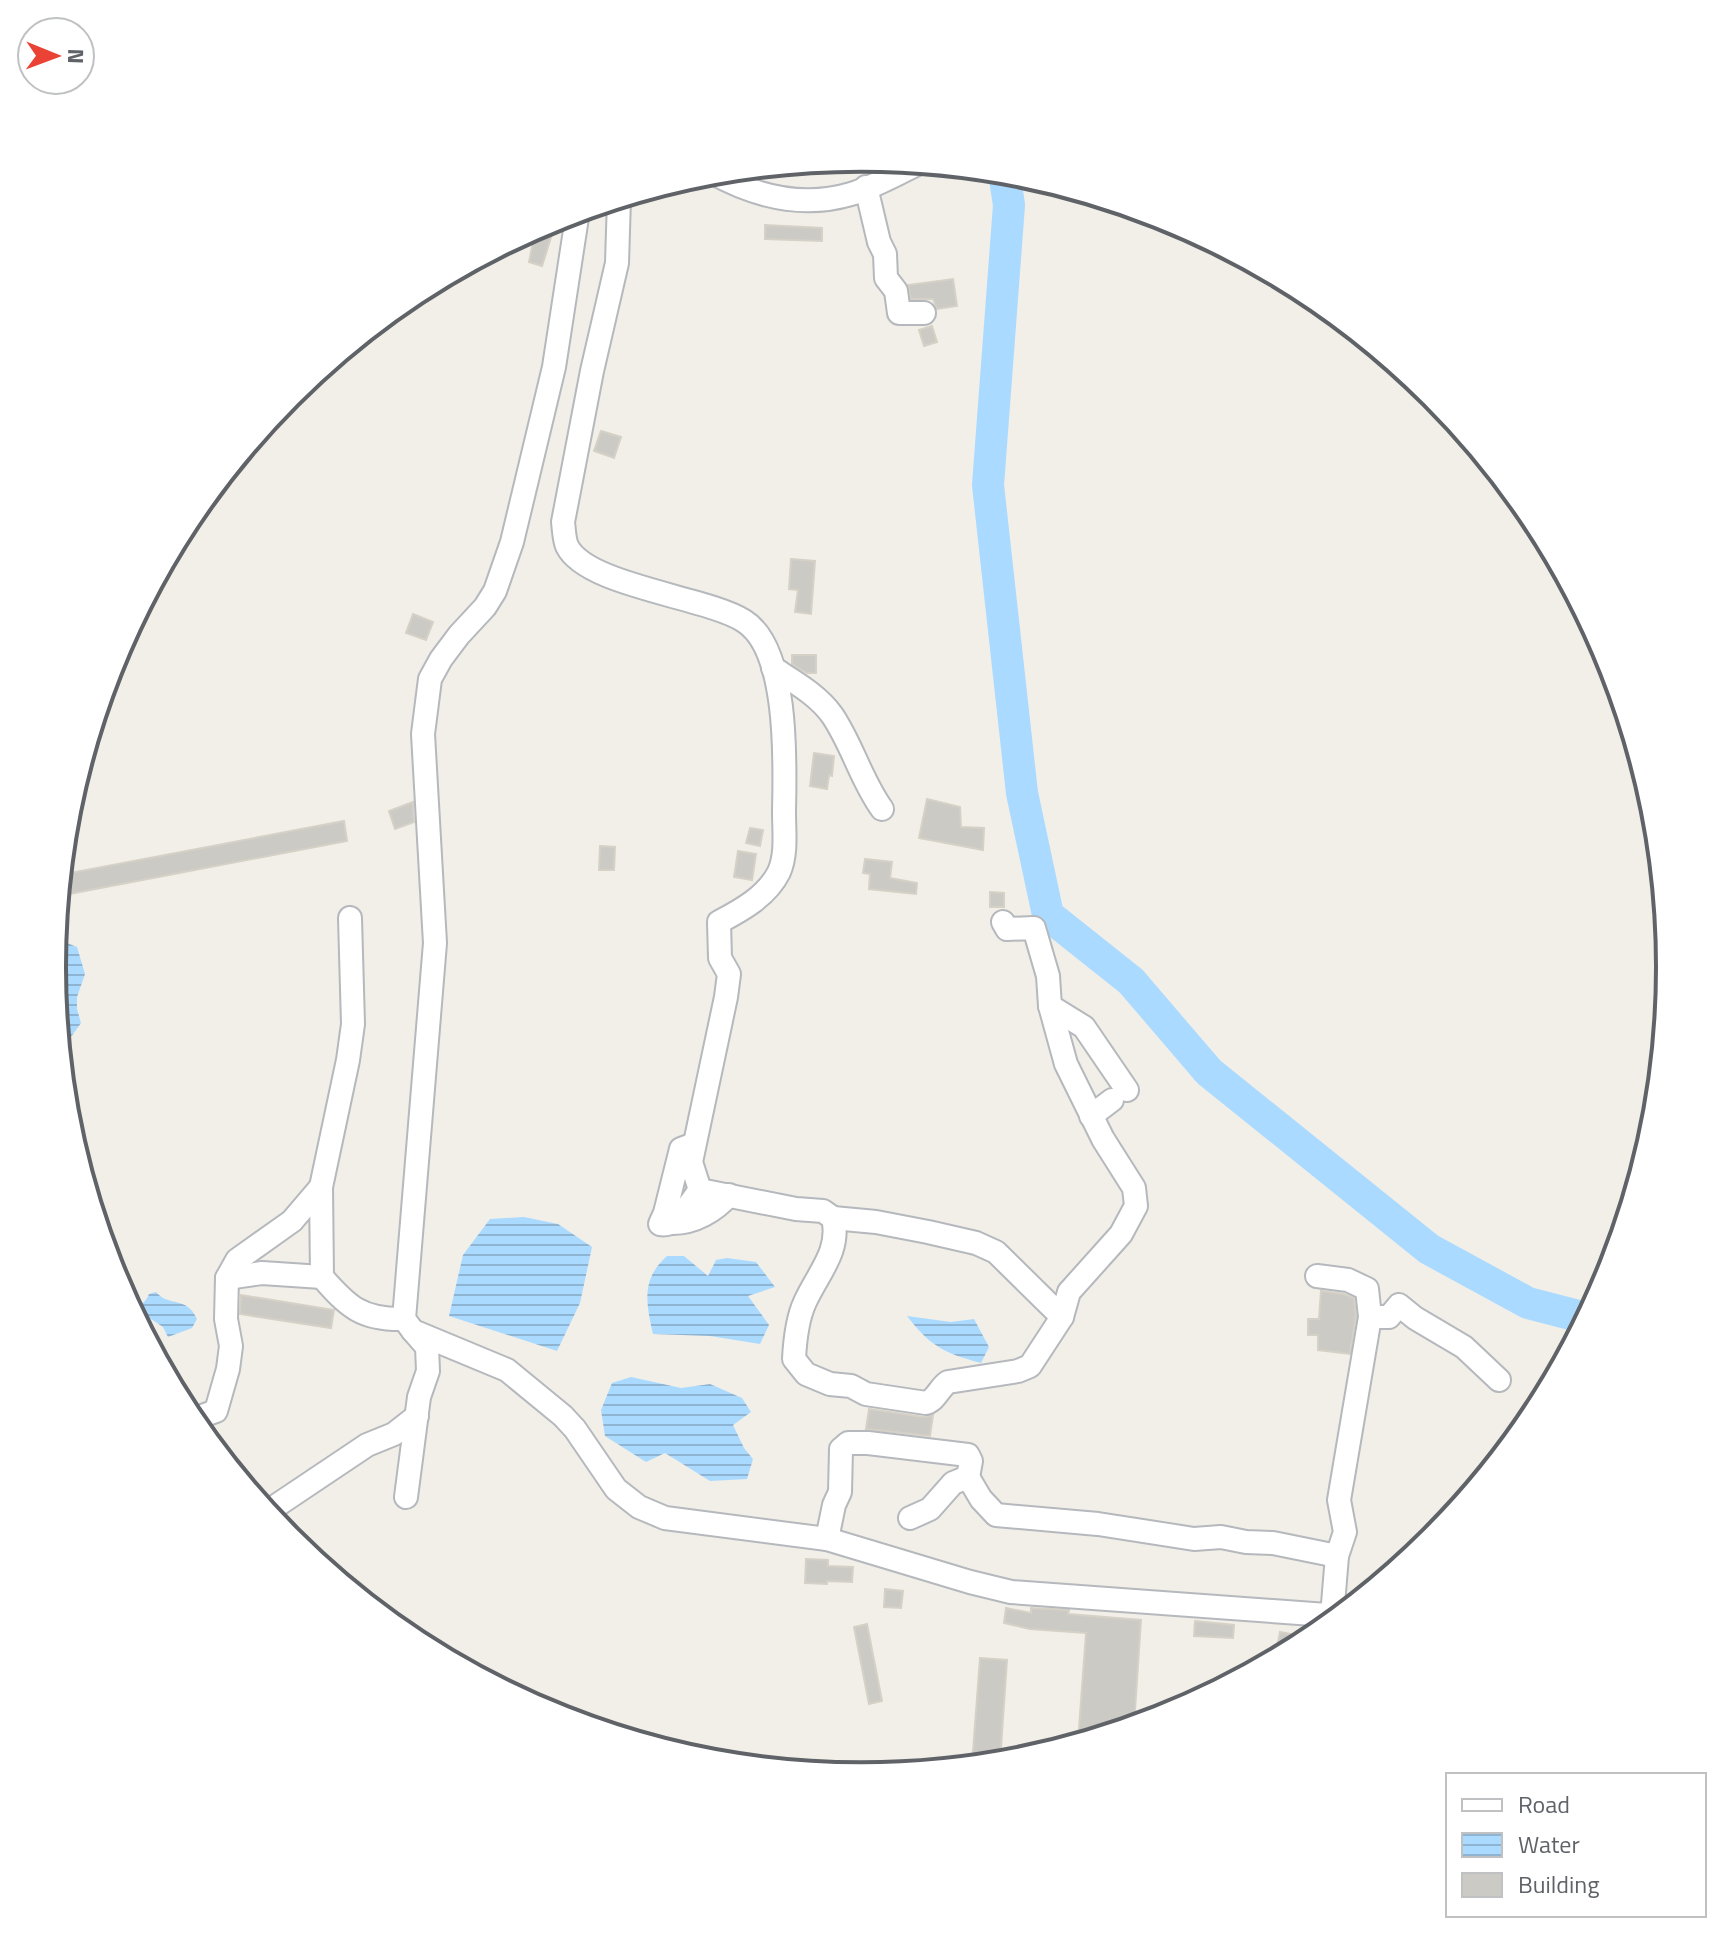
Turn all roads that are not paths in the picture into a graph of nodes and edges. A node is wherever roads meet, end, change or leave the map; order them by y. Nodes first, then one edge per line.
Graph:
1 (898, 173) edge
2 (732, 182) edge
3 (866, 187) junction
4 (619, 210) edge
5 (576, 225) edge
6 (924, 313) dead end
7 (773, 668) junction
8 (882, 809) dead end
9 (350, 918) dead end
10 (1003, 922) dead end
11 (1050, 1006) junction
12 (1091, 1116) junction
13 (694, 1145) junction
14 (321, 1187) junction
15 (700, 1190) junction
16 (729, 1195) junction
17 (833, 1218) junction
18 (673, 1223) junction
19 (1317, 1276) dead end
20 (322, 1277) junction
21 (227, 1278) junction
22 (1044, 1300) junction
23 (1062, 1317) junction
24 (1370, 1317) junction
25 (408, 1325) junction
26 (1046, 1340) junction
27 (1499, 1380) dead end
28 (205, 1415) edge
29 (417, 1416) junction
30 (968, 1477) junction
31 (406, 1497) dead end
32 (277, 1505) edge
33 (910, 1518) dead end
34 (827, 1539) junction
35 (1337, 1556) junction
36 (1332, 1607) edge
37 (1314, 1620) edge

1 - 3 street
2 - 3 street
3 - 6 street
4 - 7 street
5 - 25 street
7 - 8 street
7 - 13 street
9 - 14 street
10 - 11 street
11 - 12 street
11 - 12 street
12 - 23 street
13 - 15 street
13 - 18 street
14 - 20 street
14 - 21 street
15 - 16 street
15 - 18 street
16 - 17 street
16 - 18 street
17 - 22 street
17 - 26 street
19 - 24 street
20 - 21 street
20 - 25 street
21 - 28 street
22 - 23 street
22 - 26 street
23 - 26 street
24 - 27 street
24 - 35 street
25 - 29 street
25 - 34 street
29 - 31 street
29 - 32 street
30 - 33 street
30 - 34 street
30 - 35 street
34 - 37 street
35 - 36 street

